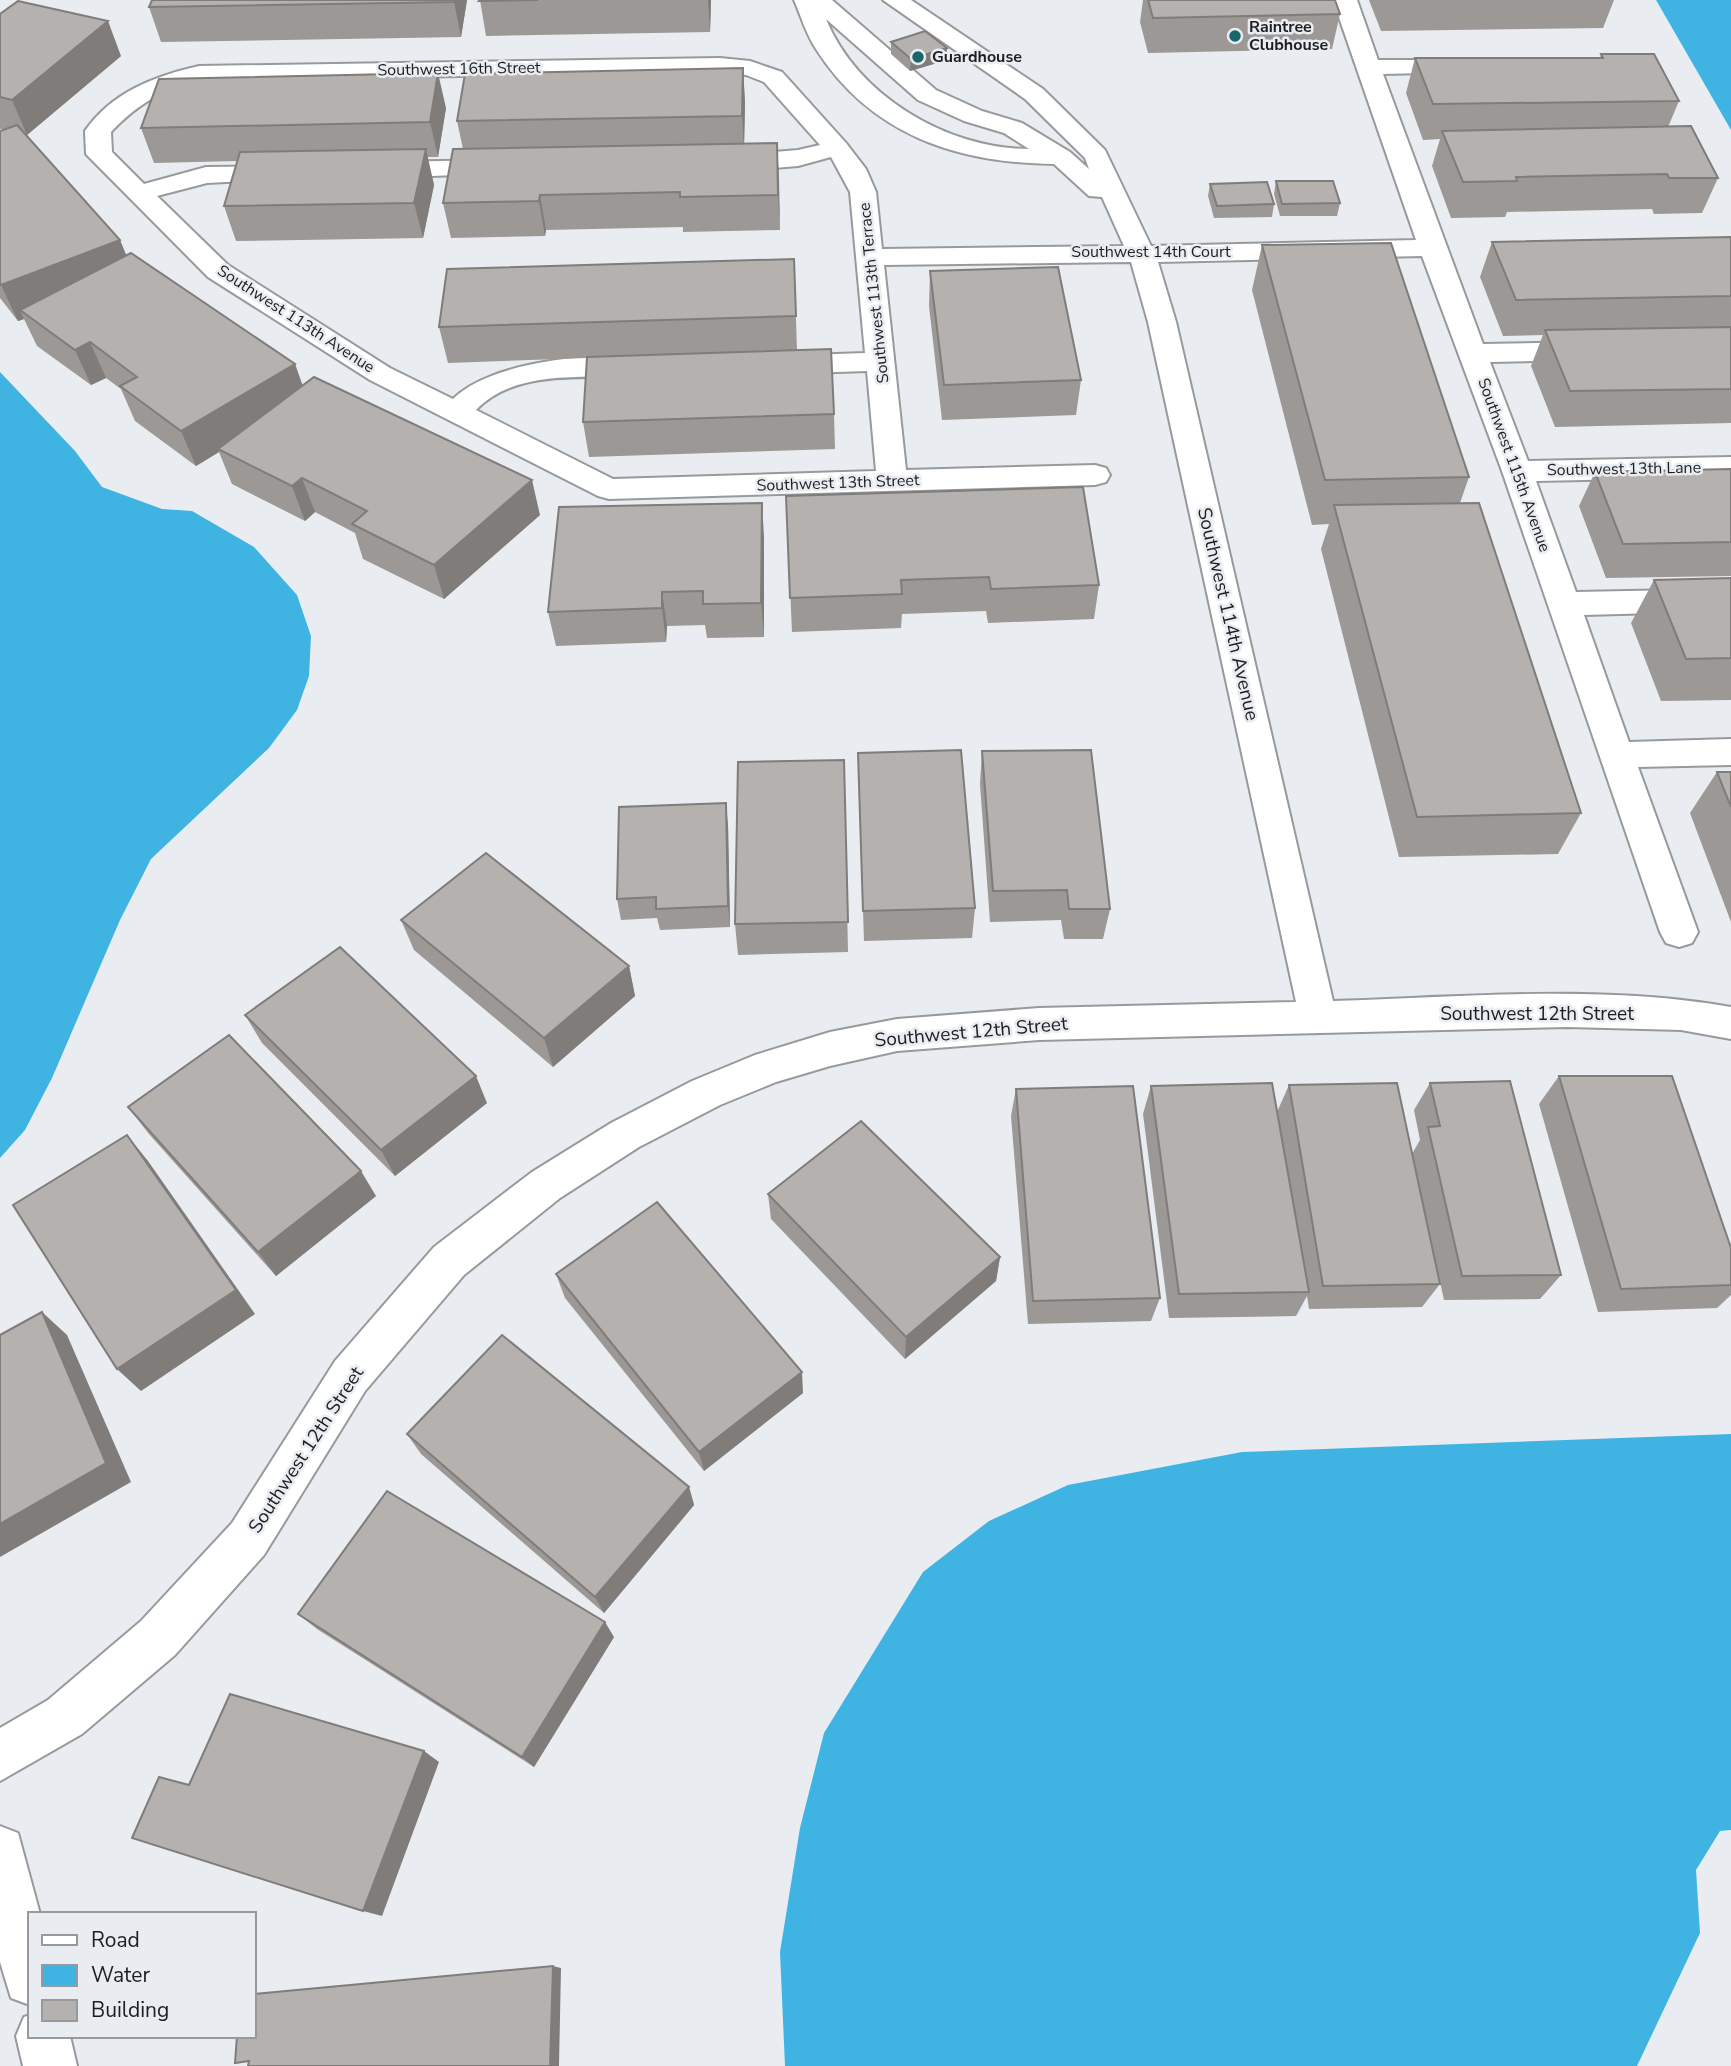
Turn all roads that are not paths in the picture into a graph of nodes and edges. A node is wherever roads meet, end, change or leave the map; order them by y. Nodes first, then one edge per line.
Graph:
1 (806, 0) edge
2 (818, 0) edge
3 (895, 0) edge
4 (1345, 0) edge
5 (1491, 65) edge
6 (1370, 67) junction
7 (750, 68) joint
8 (168, 79) joint
9 (1034, 94) junction
10 (958, 109) junction
11 (837, 148) junction
12 (1061, 157) junction
13 (704, 165) edge
14 (524, 168) edge
15 (358, 170) edge
16 (316, 171) edge
17 (139, 193) junction
18 (1126, 215) junction
19 (1432, 247) junction
20 (1142, 255) junction
21 (869, 257) junction
22 (1622, 350) edge
23 (1472, 353) junction
24 (881, 362) junction
25 (757, 366) edge
26 (660, 368) edge
27 (457, 412) junction
28 (1731, 467) edge
29 (1517, 471) junction
30 (1095, 475) dead end
31 (582, 478) joint
32 (892, 482) junction
33 (1731, 600) edge
34 (1564, 604) junction
35 (1731, 752) edge
36 (1617, 755) junction
37 (1679, 932) dead end
38 (1318, 1017) junction
39 (1731, 1023) edge
40 (0, 1756) edge
41 (0, 1851) edge
42 (28, 1970) edge
43 (43, 2038) edge
44 (50, 2066) edge

1 - 12 street
2 - 10 street
3 - 9 street, Southwest 114th Avenue
4 - 6 street, Southwest 115th Avenue
5 - 6 street
6 - 19 street, Southwest 115th Avenue
7 - 8 street, Southwest 16th Street
7 - 11 street, Southwest 113th Terrace
8 - 17 street, Southwest 113th Avenue
9 - 10 street
9 - 18 street, Southwest 114th Avenue
10 - 12 street
11 - 13 street
11 - 21 street, Southwest 113th Terrace
12 - 18 street
14 - 15 street
16 - 17 street
17 - 27 street, Southwest 113th Avenue
18 - 20 street, Southwest 114th Avenue
19 - 20 street, Southwest 14th Court
19 - 23 street, Southwest 115th Avenue
20 - 21 street, Southwest 14th Court
20 - 38 street, Southwest 114th Avenue
21 - 24 street, Southwest 113th Terrace
22 - 23 street
23 - 29 street, Southwest 115th Avenue
24 - 25 street
24 - 32 street, Southwest 113th Terrace
26 - 27 street
27 - 31 street, Southwest 113th Avenue
28 - 29 street, Southwest 13th Lane
29 - 34 street, Southwest 115th Avenue
30 - 32 street, Southwest 13th Street
31 - 32 street, Southwest 13th Street
33 - 34 street
34 - 36 street, Southwest 115th Avenue
35 - 36 street
36 - 37 street, Southwest 115th Avenue
38 - 39 street, Southwest 12th Street
38 - 40 street, Southwest 12th Street
41 - 42 street
43 - 44 street

